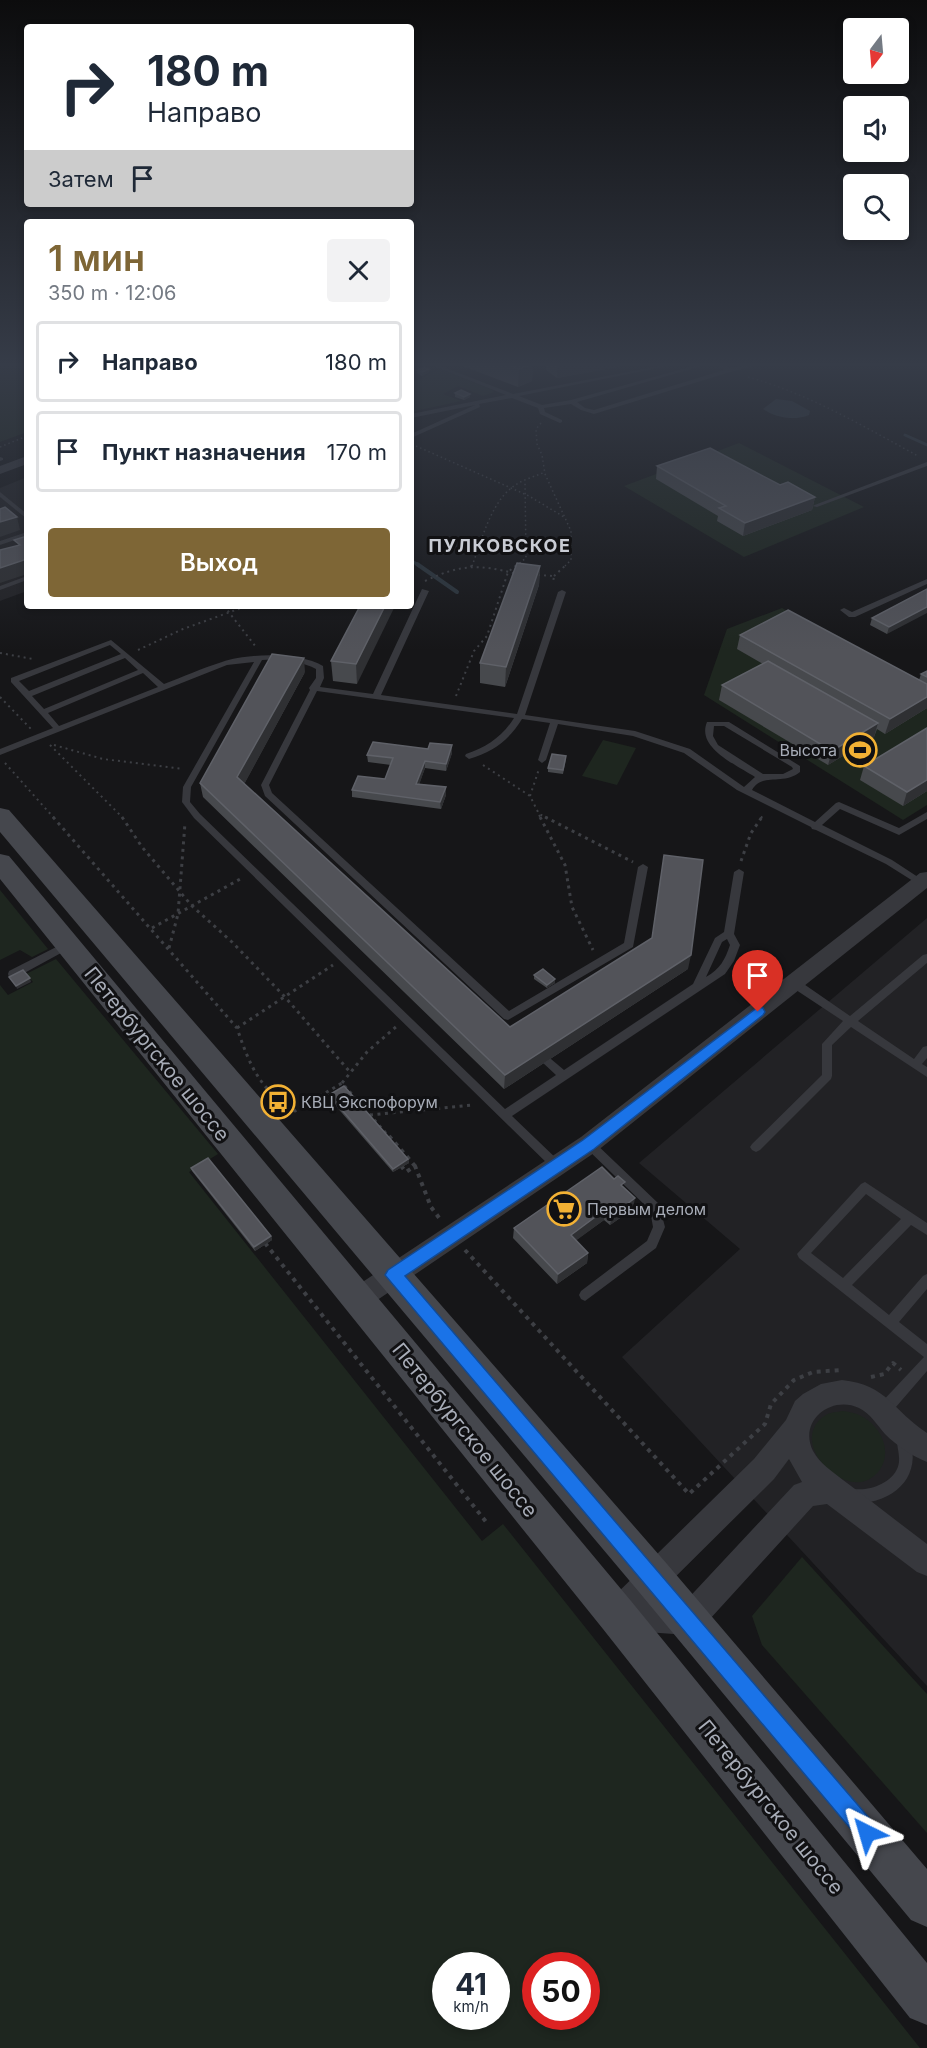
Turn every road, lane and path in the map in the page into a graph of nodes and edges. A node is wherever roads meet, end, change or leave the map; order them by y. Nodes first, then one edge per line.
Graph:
1 (24, 461) edge
2 (447, 461) edge
3 (543, 461) edge
4 (927, 464) edge
5 (0, 470) edge
6 (544, 472) junction
7 (525, 481) junction
8 (510, 488) junction
9 (0, 494) edge
10 (526, 495) junction
11 (10, 503) junction
12 (815, 506) edge
13 (0, 507) edge
14 (24, 515) edge
15 (566, 518) junction
16 (24, 535) edge
17 (0, 543) edge
18 (471, 568) junction
19 (508, 572) junction
20 (525, 575) edge
21 (535, 575) edge
22 (554, 576) junction
23 (24, 579) edge
24 (429, 579) dead end
25 (927, 581) edge
26 (0, 588) edge
27 (424, 591) dead end
28 (562, 592) joint
29 (227, 609) edge
30 (238, 609) edge
31 (844, 610) dead end
32 (230, 612) junction
33 (0, 653) edge
34 (128, 654) junction
35 (258, 659) junction
36 (56, 664) junction
37 (144, 670) junction
38 (163, 687) junction
39 (313, 688) junction
40 (27, 695) junction
41 (376, 696) junction
42 (0, 697) edge
43 (452, 707) junction
44 (43, 712) junction
45 (520, 716) junction
46 (555, 722) junction
47 (58, 729) junction
48 (41, 736) junction
49 (0, 752) edge
50 (469, 756) joint
51 (0, 758) edge
52 (542, 760) joint
53 (196, 770) junction
54 (761, 777) junction
55 (747, 792) junction
56 (530, 796) junction
57 (771, 805) junction
58 (190, 808) junction
59 (539, 814) junction
60 (927, 815) edge
61 (0, 816) edge
62 (815, 827) junction
63 (0, 862) edge
64 (643, 867) joint
65 (739, 872) joint
66 (251, 873) dead end
67 (924, 880) edge
68 (180, 891) junction
69 (192, 906) junction
70 (178, 914) junction
71 (152, 928) junction
72 (729, 934) junction
73 (68, 945) junction
74 (169, 949) junction
75 (344, 958) junction
76 (927, 958) edge
77 (599, 963) junction
78 (13, 974) edge
79 (794, 983) junction
80 (696, 986) junction
81 (285, 997) junction
82 (508, 1016) junction
83 (407, 1019) junction
84 (849, 1022) junction
85 (513, 1027) edge
86 (237, 1028) junction
87 (927, 1050) edge
88 (548, 1062) edge
89 (915, 1065) junction
90 (350, 1072) junction
91 (927, 1073) edge
92 (562, 1074) junction
93 (342, 1083) junction
94 (494, 1103) junction
95 (506, 1114) junction
96 (370, 1115) junction
97 (589, 1144) junction
98 (756, 1147) dead end
99 (398, 1163) edge
100 (557, 1166) junction
101 (415, 1167) junction
102 (910, 1218) junction
103 (927, 1230) edge
104 (452, 1236) junction
105 (263, 1241) edge
106 (393, 1275) junction
107 (927, 1280) edge
108 (844, 1285) junction
109 (585, 1295) dead end
110 (358, 1299) junction
111 (891, 1322) junction
112 (927, 1352) edge
113 (927, 1362) edge
114 (849, 1372) dead end
115 (864, 1375) dead end
116 (912, 1378) junction
117 (892, 1420) junction
118 (797, 1426) junction
119 (927, 1449) edge
120 (834, 1490) junction
121 (487, 1524) dead end
122 (927, 1562) edge
123 (653, 1578) junction
124 (617, 1615) junction
125 (688, 1620) junction
126 (927, 1904) edge
127 (927, 2001) edge

1 - 5 street
2 - 8 path
3 - 6 path
4 - 12 lane
6 - 7 path
6 - 15 path
7 - 8 path
7 - 10 path
8 - 10 path
8 - 18 path
9 - 11 lane
10 - 15 path
10 - 19 path
11 - 13 lane
11 - 14 lane
15 - 22 path
16 - 17 lane
18 - 19 path
18 - 24 path
19 - 20 path
19 - 43 path
21 - 22 path
22 - 28 path
23 - 26 lane
25 - 31 lane
27 - 41 lane
28 - 45 lane
29 - 32 path
30 - 32 path
32 - 34 path
32 - 35 path
33 - 36 path
34 - 36 lane
34 - 37 lane
34 - 40 lane
35 - 38 lane
35 - 39 lane
35 - 53 lane
36 - 40 lane
37 - 38 lane
37 - 44 lane
38 - 47 lane
39 - 41 lane
39 - 82 lane
40 - 44 lane
41 - 43 lane
42 - 48 path
43 - 45 lane
44 - 47 lane
45 - 46 lane
45 - 50 lane
46 - 52 lane
46 - 55 lane
47 - 48 lane
48 - 49 lane
50 - 56 path
51 - 71 path
52 - 56 path
53 - 58 lane
53 - 68 path
54 - 54 lane
54 - 55 lane
55 - 57 lane
56 - 59 path
57 - 62 lane
57 - 65 path
58 - 68 path
58 - 75 lane
59 - 64 path
59 - 77 path
60 - 62 lane
61 - 106 main road, Петербургское шоссе
62 - 67 lane
63 - 73 main road, Петербургское шоссе
64 - 77 lane
65 - 72 lane
66 - 69 path
67 - 79 street
68 - 69 path
68 - 70 path
69 - 70 path
69 - 81 path
70 - 71 path
70 - 74 path
71 - 74 path
72 - 80 lane
72 - 80 lane
73 - 78 lane
73 - 110 main road, Петербургское шоссе
74 - 86 path
75 - 81 path
75 - 83 lane
76 - 84 lane
77 - 82 lane
79 - 84 lane
79 - 97 street
80 - 92 lane
81 - 86 path
81 - 90 path
82 - 85 lane
83 - 90 path
83 - 94 lane
84 - 89 lane
84 - 98 lane
86 - 93 path
87 - 89 lane
88 - 92 lane
89 - 91 lane
90 - 93 path
92 - 95 lane
93 - 96 path
94 - 95 lane
94 - 96 path
95 - 100 lane
96 - 101 path
97 - 100 street
97 - 109 lane
99 - 101 path
100 - 104 street
101 - 104 path
102 - 103 lane
102 - 108 lane
102 - 108 lane
104 - 106 street
104 - 114 path
105 - 121 path
106 - 110 street
106 - 123 main road, Петербургское шоссе
107 - 111 lane
108 - 111 lane
110 - 124 main road, Петербургское шоссе
111 - 112 lane
113 - 116 lane
115 - 116 path
116 - 117 lane
117 - 118 street
117 - 119 street
117 - 120 lane
118 - 120 street
118 - 123 street
120 - 122 street
120 - 125 street
123 - 124 street
123 - 125 main road, Петербургское шоссе
124 - 125 street
124 - 127 main road, Петербургское шоссе
125 - 126 main road, Петербургское шоссе

